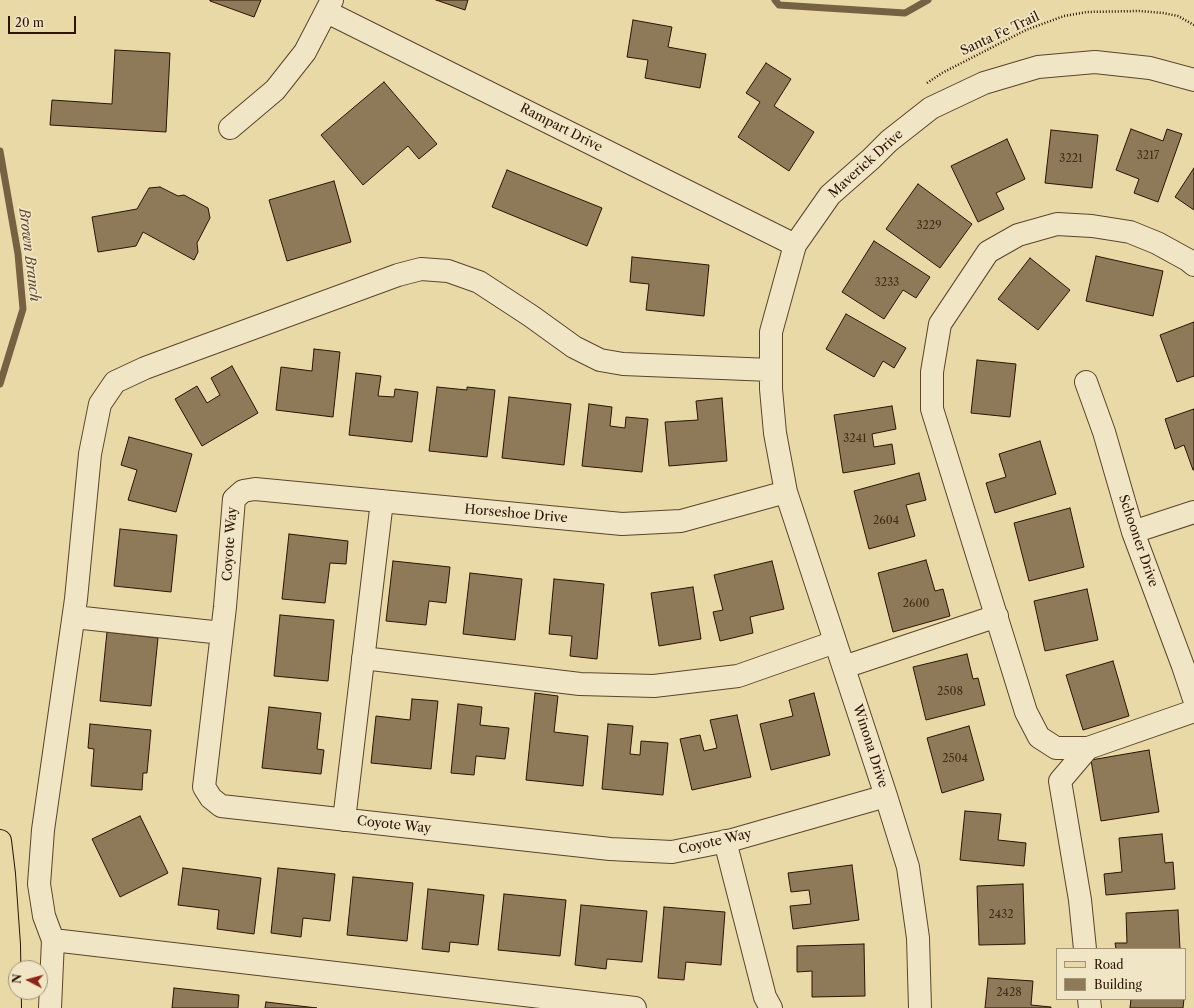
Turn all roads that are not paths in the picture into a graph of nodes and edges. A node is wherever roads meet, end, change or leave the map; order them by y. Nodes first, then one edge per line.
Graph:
1 (329, 6) edge
2 (1194, 80) edge
3 (230, 128) dead end
4 (795, 245) junction
5 (1194, 265) edge
6 (771, 370) junction
7 (1086, 382) dead end
8 (243, 491) joint
9 (786, 492) junction
10 (382, 501) junction
11 (1194, 512) edge
12 (1133, 532) junction
13 (996, 616) junction
14 (74, 617) junction
15 (222, 634) junction
16 (835, 642) junction
17 (363, 658) junction
18 (1189, 664) edge
19 (844, 667) junction
20 (1194, 699) edge
21 (1194, 711) edge
22 (1088, 748) junction
23 (886, 796) junction
24 (344, 820) junction
25 (0, 841) edge
26 (725, 841) junction
27 (53, 940) junction
28 (1085, 948) edge
29 (10, 1008) edge
30 (50, 1008) edge
31 (635, 1008) edge
32 (771, 1008) edge
33 (920, 1008) edge

1 - 3 street
1 - 4 street, Rampart Drive
2 - 4 street, Maverick Drive
4 - 6 street, Maverick Drive
5 - 13 street
6 - 9 street, Maverick Drive
6 - 14 street
7 - 12 street, Schooner Drive
8 - 10 street, Horseshoe Drive
8 - 15 street, Coyote Way
9 - 10 street, Horseshoe Drive
9 - 16 street, Winona Drive
10 - 17 street
11 - 12 street
12 - 18 street, Schooner Drive
13 - 19 street
13 - 22 street
14 - 15 street
14 - 27 street
15 - 24 street, Coyote Way
16 - 17 street
16 - 19 street, Winona Drive
17 - 24 street
18 - 20 street, Schooner Drive
19 - 23 street, Winona Drive
21 - 22 street
22 - 28 street
23 - 26 street, Coyote Way
23 - 33 street, Winona Drive
24 - 26 street, Coyote Way
25 - 29 main road
26 - 32 street
27 - 30 street
27 - 31 street

